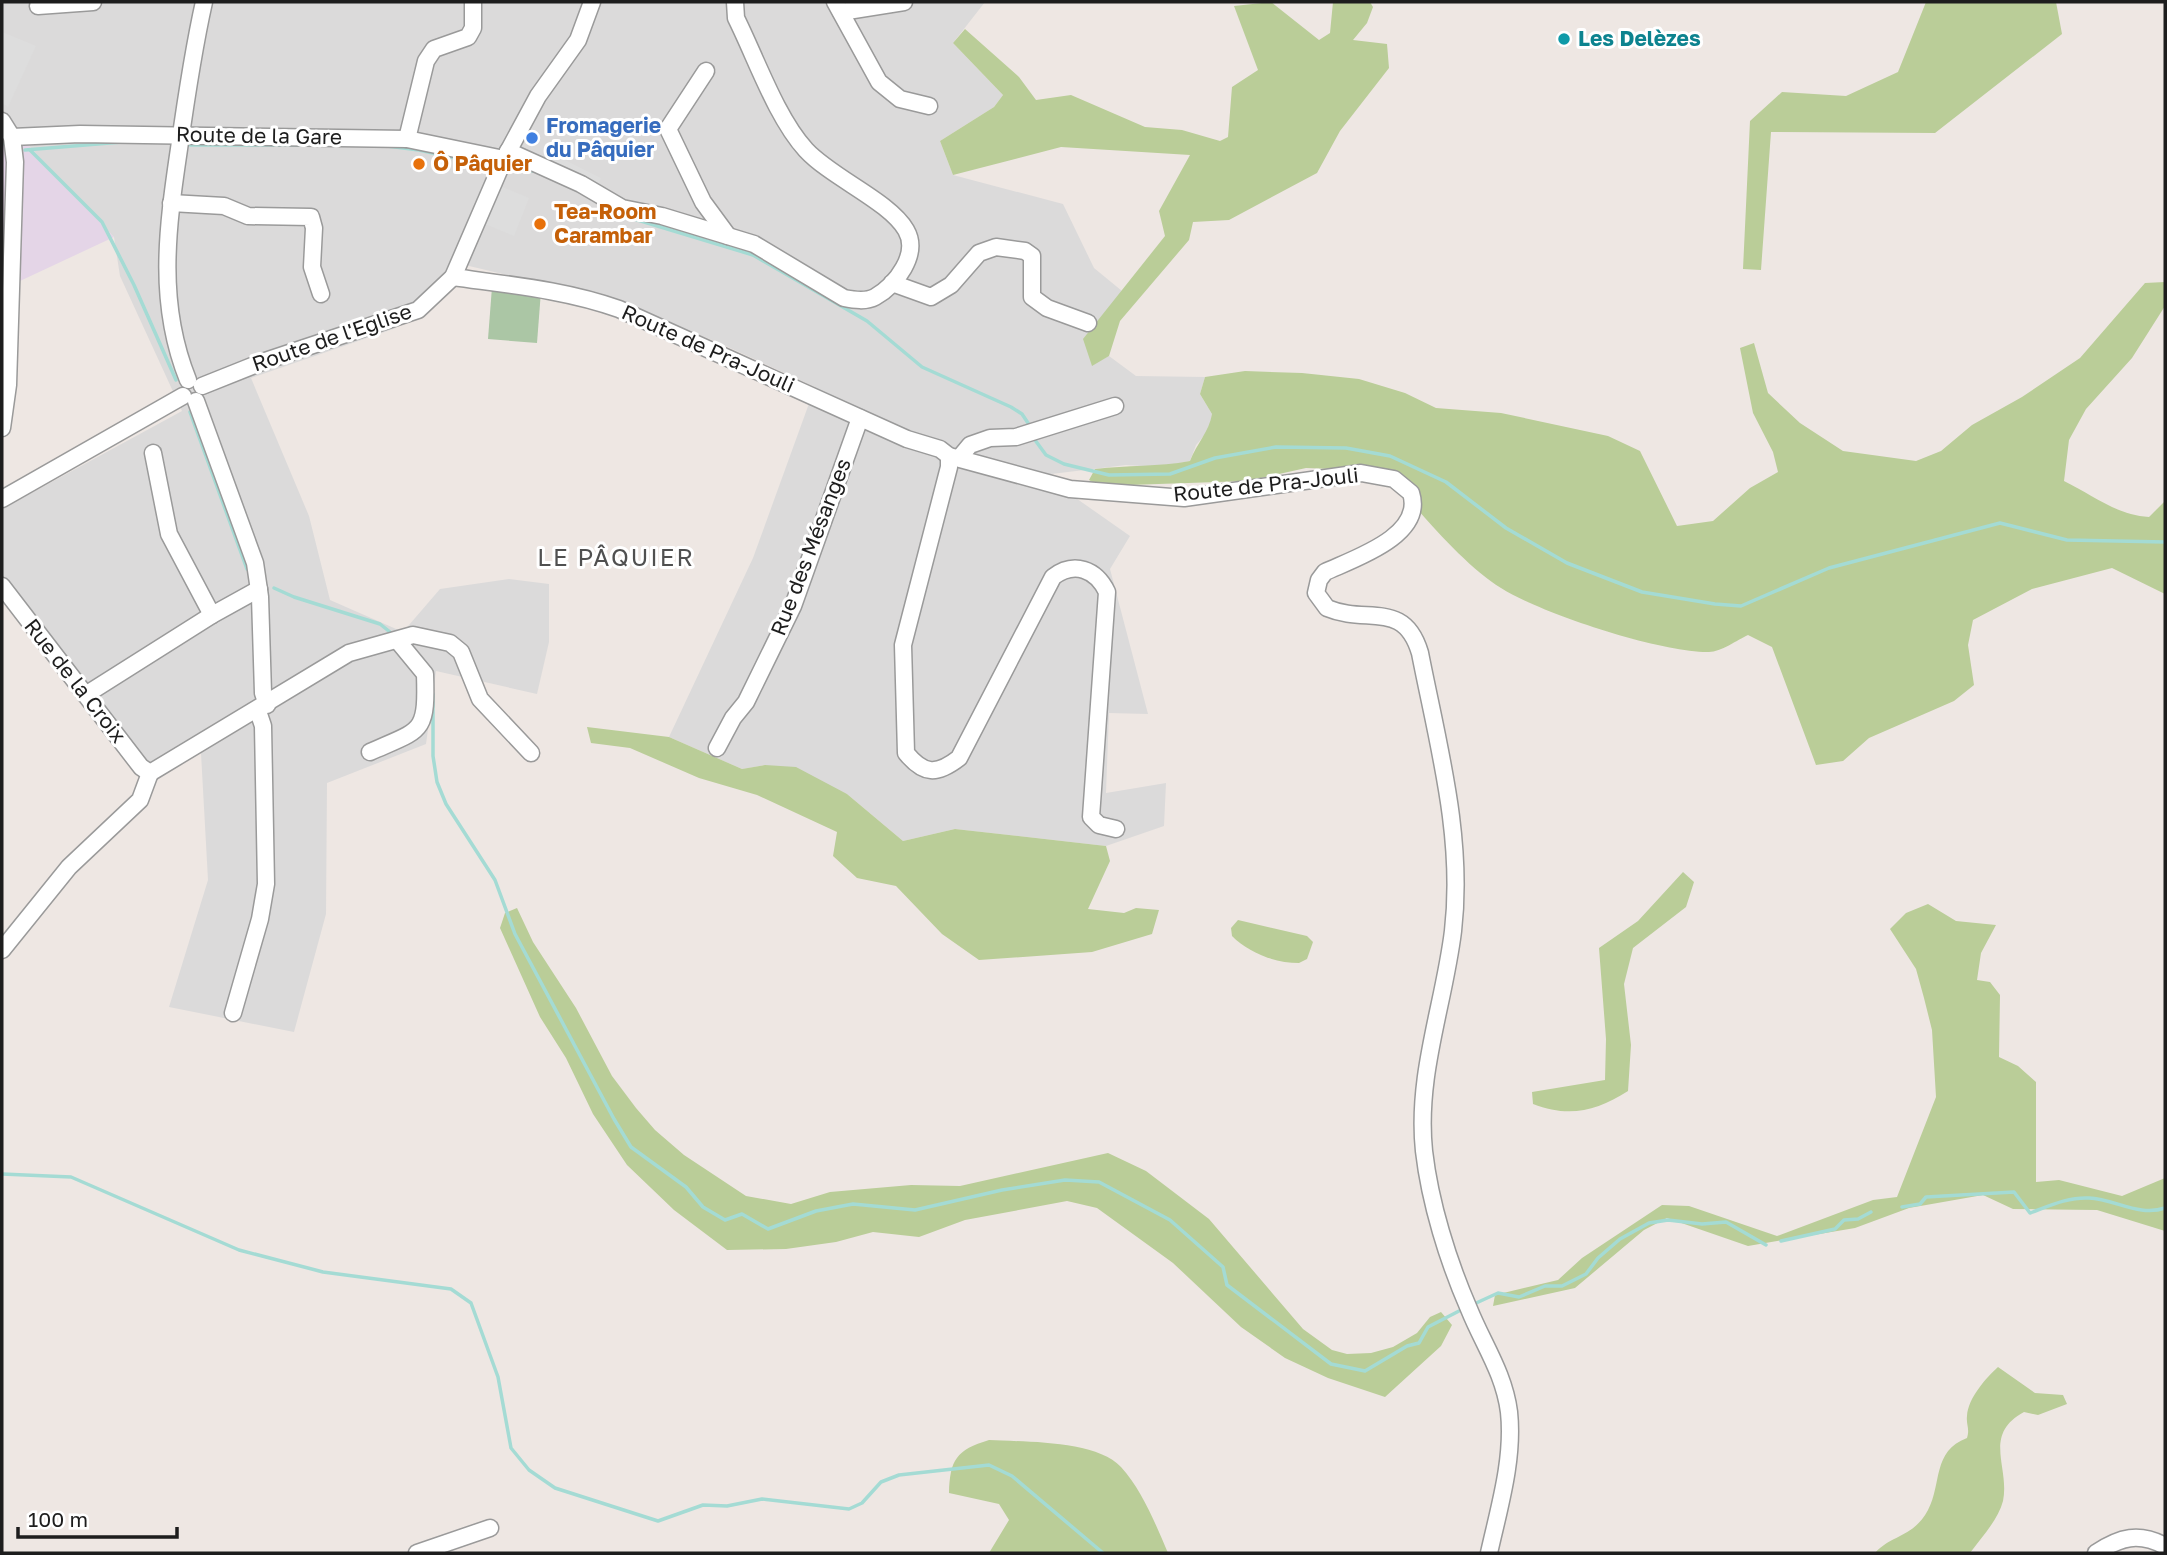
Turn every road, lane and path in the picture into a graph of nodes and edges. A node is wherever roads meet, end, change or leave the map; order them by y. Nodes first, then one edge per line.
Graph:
1 (93, 2) edge
2 (204, 2) edge
3 (473, 2) edge
4 (592, 2) edge
5 (735, 2) edge
6 (904, 2) edge
7 (38, 6) dead end
8 (838, 7) edge
9 (706, 71) dead end
10 (929, 106) dead end
11 (2, 121) edge
12 (181, 135) junction
13 (12, 137) junction
14 (407, 139) junction
15 (506, 155) junction
16 (171, 203) junction
17 (728, 236) junction
18 (453, 277) junction
19 (892, 283) junction
20 (321, 294) dead end
21 (1088, 323) dead end
22 (192, 391) junction
23 (1115, 406) dead end
24 (860, 418) junction
25 (2, 428) edge
26 (153, 453) dead end
27 (954, 456) junction
28 (2, 499) edge
29 (2, 586) edge
30 (259, 589) junction
31 (212, 615) junction
32 (397, 640) junction
33 (87, 694) junction
34 (262, 708) junction
35 (717, 748) dead end
36 (370, 752) dead end
37 (531, 753) dead end
38 (150, 773) junction
39 (1116, 829) dead end
40 (2, 950) edge
41 (233, 1013) dead end
42 (490, 1528) dead end
43 (2165, 1546) edge
44 (417, 1553) edge
45 (1489, 1553) edge
46 (2096, 1553) edge

1 - 7 street
2 - 12 street
3 - 14 street
4 - 15 street
5 - 19 street
6 - 8 street
8 - 10 street
9 - 17 street
11 - 13 street
12 - 13 street, Route de la Gare
12 - 14 street, Route de la Gare
12 - 16 street
13 - 25 street
14 - 15 street, Route de la Gare
15 - 17 street, Route de la Gare
15 - 18 street
16 - 20 street
16 - 22 street
17 - 19 street, Route de la Gare
18 - 22 street, Route de l'Eglise
18 - 24 street, Route de Pra-Jouli
19 - 21 street
22 - 28 street, Route de l'Eglise
22 - 30 street
23 - 27 street
24 - 27 street, Route de Pra-Jouli
24 - 35 street, Rue des Mésanges
26 - 31 street
27 - 39 street
27 - 45 street, Route de Pra-Jouli
29 - 33 street, Rue de la Croix
30 - 31 street
30 - 34 street
31 - 33 street
32 - 34 street
32 - 36 street
32 - 37 street
33 - 38 street, Rue de la Croix
34 - 38 street
34 - 41 street
38 - 40 street
42 - 44 street
43 - 46 street

